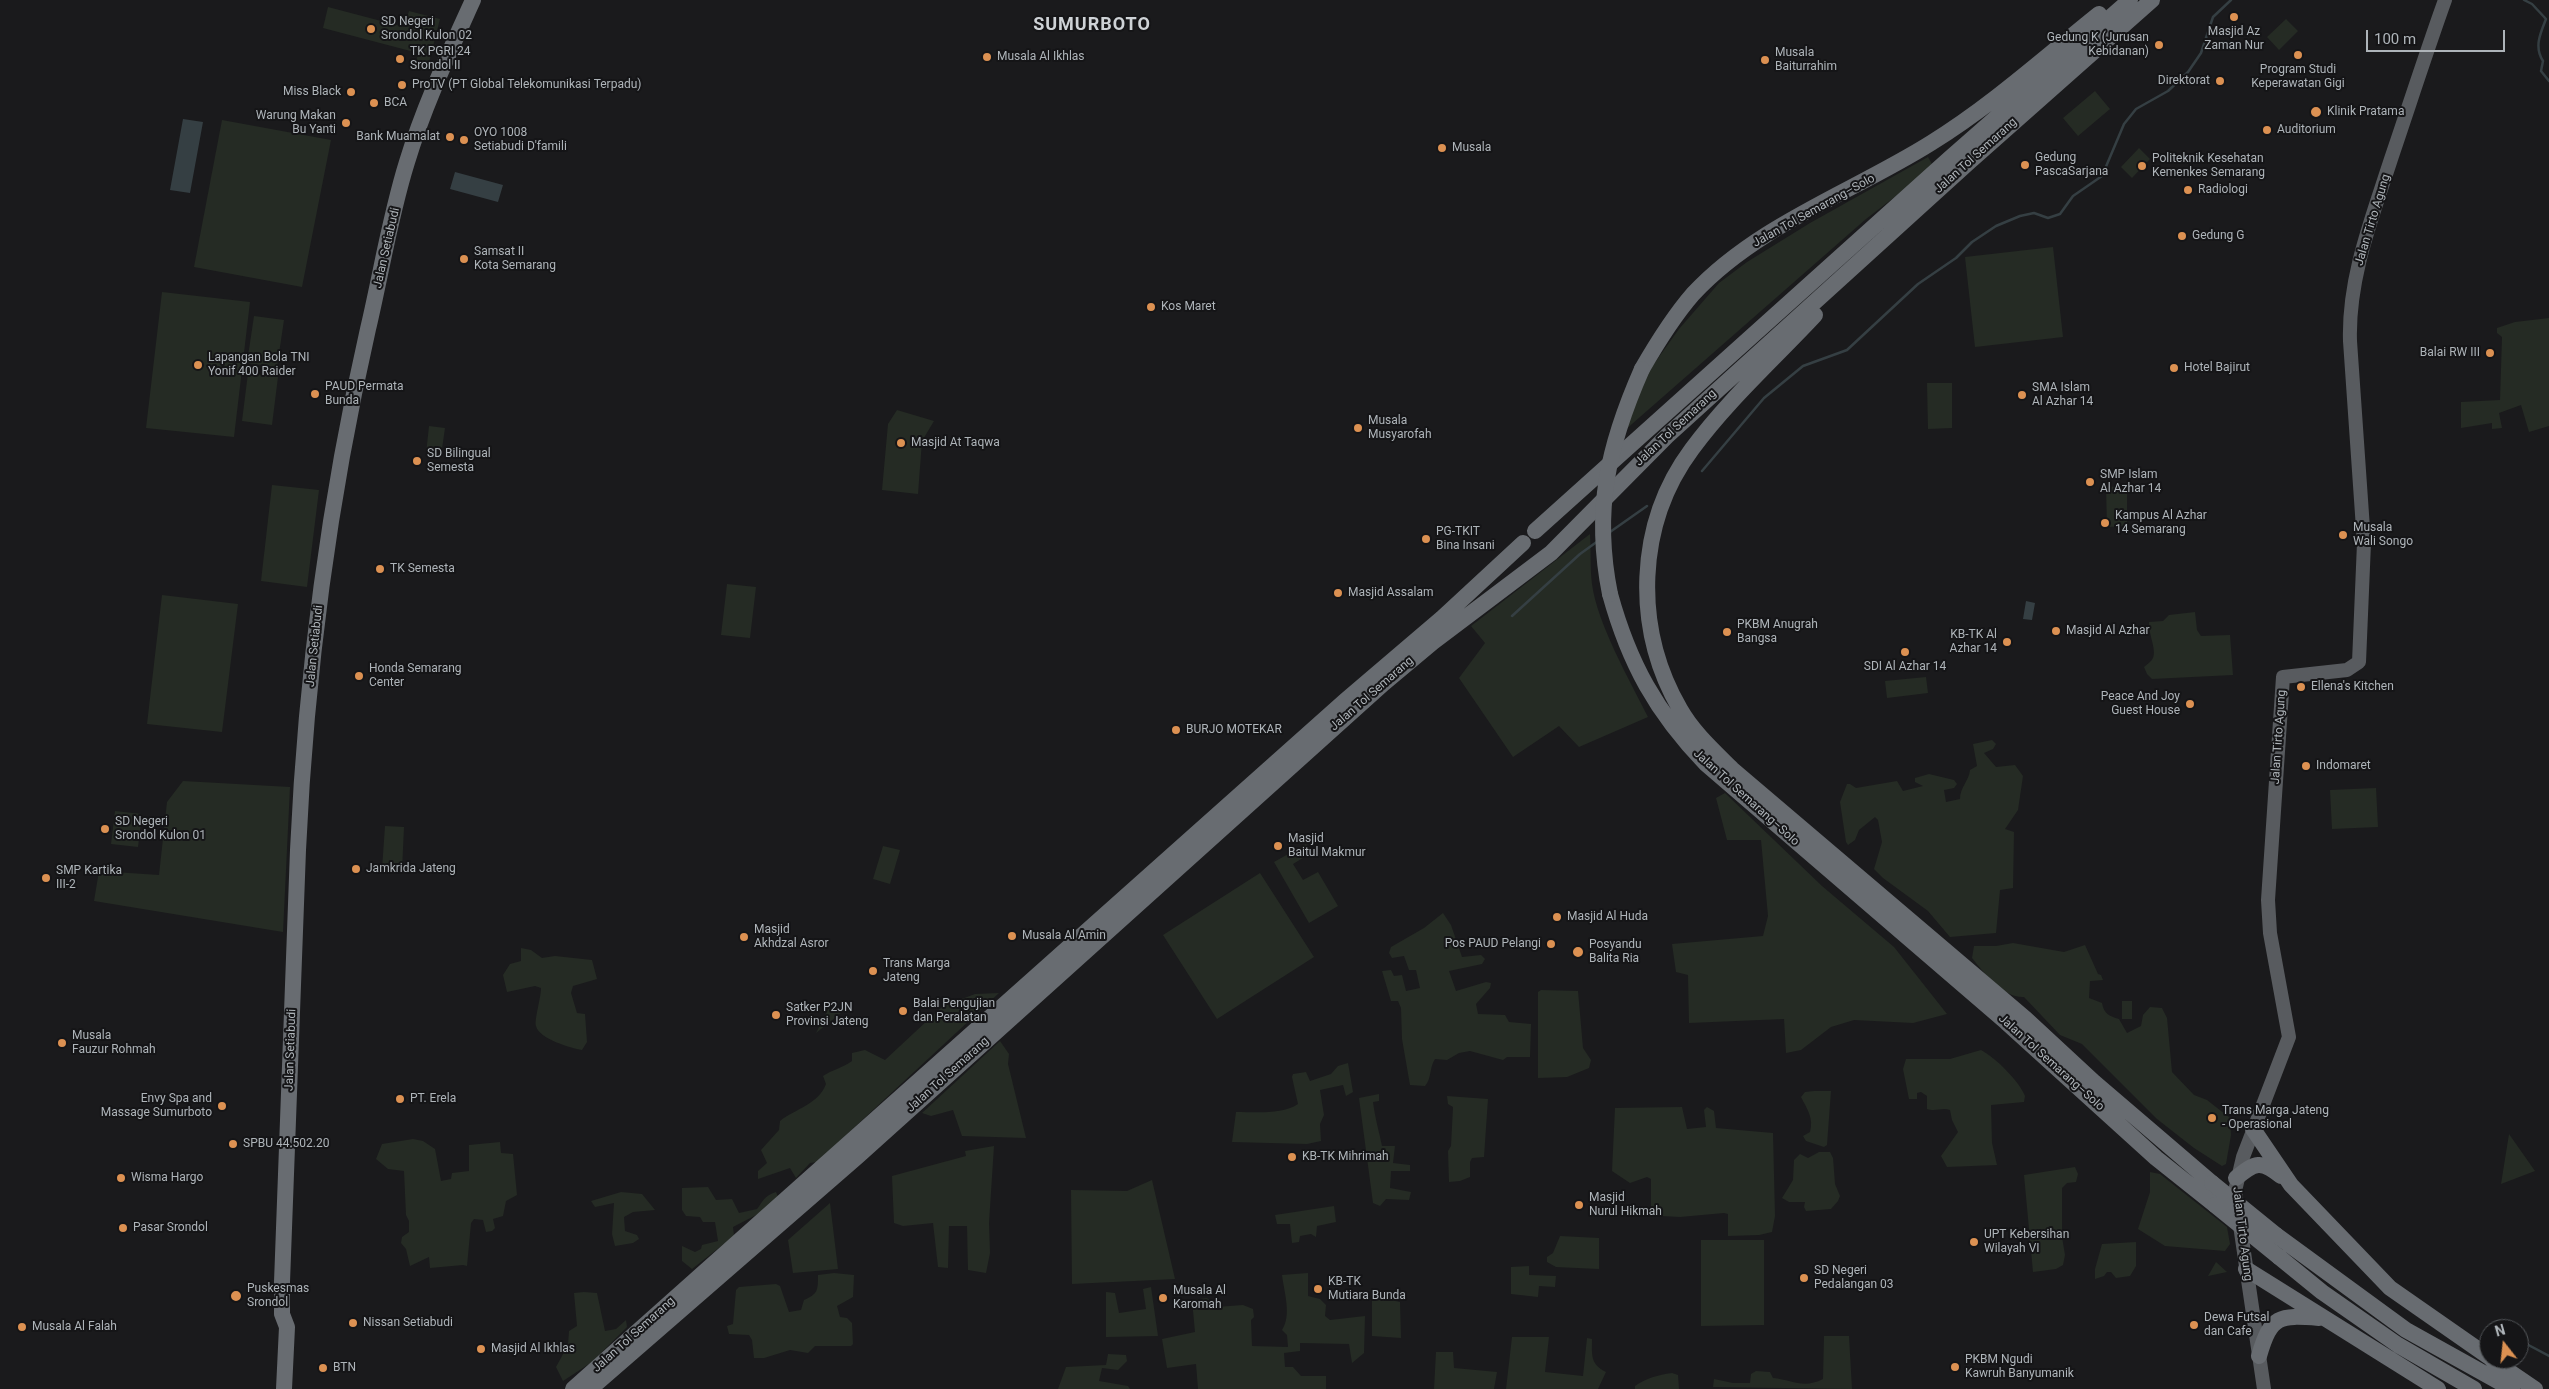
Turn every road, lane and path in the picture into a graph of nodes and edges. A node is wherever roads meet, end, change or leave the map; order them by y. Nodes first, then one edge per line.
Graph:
1 (473, 0) edge
2 (2116, 0) edge
3 (2130, 0) edge
4 (2152, 0) edge
5 (2445, 0) edge
6 (1879, 246) junction
7 (2253, 1129) junction
8 (2236, 1178) junction
9 (2291, 1185) junction
10 (2246, 1269) junction
11 (282, 1314) junction
12 (2324, 1318) junction
13 (2479, 1352) edge
14 (2259, 1356) junction
15 (2479, 1363) edge
16 (2496, 1369) edge
17 (2501, 1369) edge
18 (2467, 1385) edge
19 (275, 1389) edge
20 (284, 1389) edge
21 (573, 1389) edge
22 (590, 1389) edge
23 (2264, 1389) edge
24 (2438, 1389) edge
25 (2512, 1389) edge
26 (2535, 1389) edge

1 - 11 highway, Jalan Setiabudi
2 - 18 highway, Jalan Tol Semarang–Solo, bridge
3 - 21 highway, Jalan Tol Semarang
4 - 6 highway, Jalan Tol Semarang
5 - 7 main road, Jalan Tirto Agung
6 - 15 highway, Jalan Tol Semarang–Solo, bridge
6 - 22 highway, Jalan Tol Semarang
7 - 8 main road, Jalan Tirto Agung
7 - 9 highway
8 - 9 highway
8 - 10 main road, Jalan Tirto Agung
9 - 13 highway
10 - 12 highway
10 - 14 main road, Jalan Tirto Agung
11 - 19 highway, Jalan Setiabudi
11 - 20 highway, Jalan Setiabudi
12 - 14 highway
12 - 24 highway
14 - 23 main road, Jalan Tirto Agung
16 - 25 highway, Jalan Tol Semarang–Solo
17 - 26 highway

